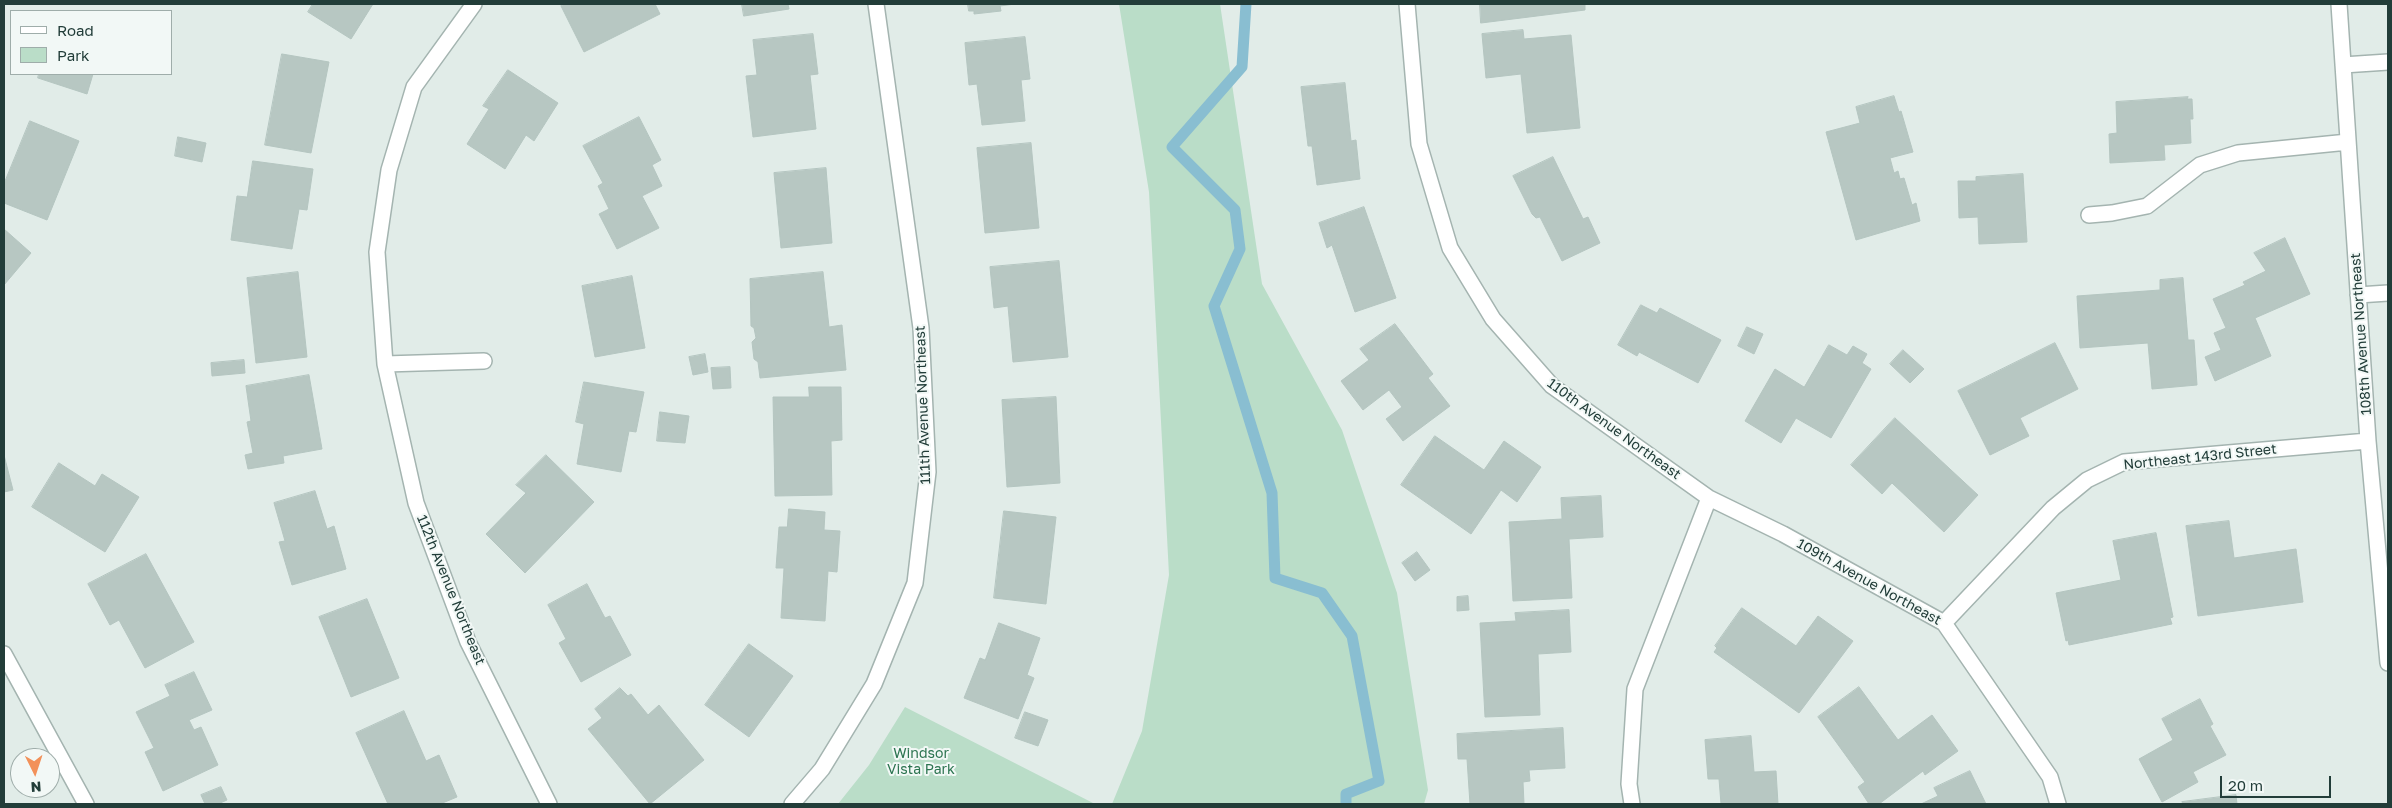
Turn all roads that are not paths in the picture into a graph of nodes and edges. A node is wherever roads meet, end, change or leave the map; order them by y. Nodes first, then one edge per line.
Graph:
1 (474, 4) edge
2 (876, 4) edge
3 (1407, 4) edge
4 (2339, 4) edge
5 (2388, 62) edge
6 (2343, 65) junction
7 (2348, 142) junction
8 (2089, 215) dead end
9 (2388, 293) edge
10 (2358, 295) junction
11 (484, 361) dead end
12 (385, 364) junction
13 (2368, 441) junction
14 (1709, 498) junction
15 (1944, 623) junction
16 (4, 654) edge
17 (2388, 663) edge
18 (86, 804) edge
19 (549, 804) edge
20 (792, 804) edge
21 (1632, 804) edge
22 (2058, 804) edge

1 - 12 street, 112th Avenue Northeast
2 - 20 street, 111th Avenue Northeast
3 - 14 street, 110th Avenue Northeast
4 - 6 street, 108th Avenue Northeast
5 - 6 street
6 - 7 street, 108th Avenue Northeast
7 - 8 street
7 - 10 street, 108th Avenue Northeast
9 - 10 street
10 - 13 street, 108th Avenue Northeast
11 - 12 street
12 - 19 street, 112th Avenue Northeast
13 - 15 street, Northeast 143rd Street
13 - 17 street, 108th Avenue Northeast
14 - 15 street, 109th Avenue Northeast
14 - 21 street
15 - 22 street, 109th Avenue Northeast
16 - 18 street

